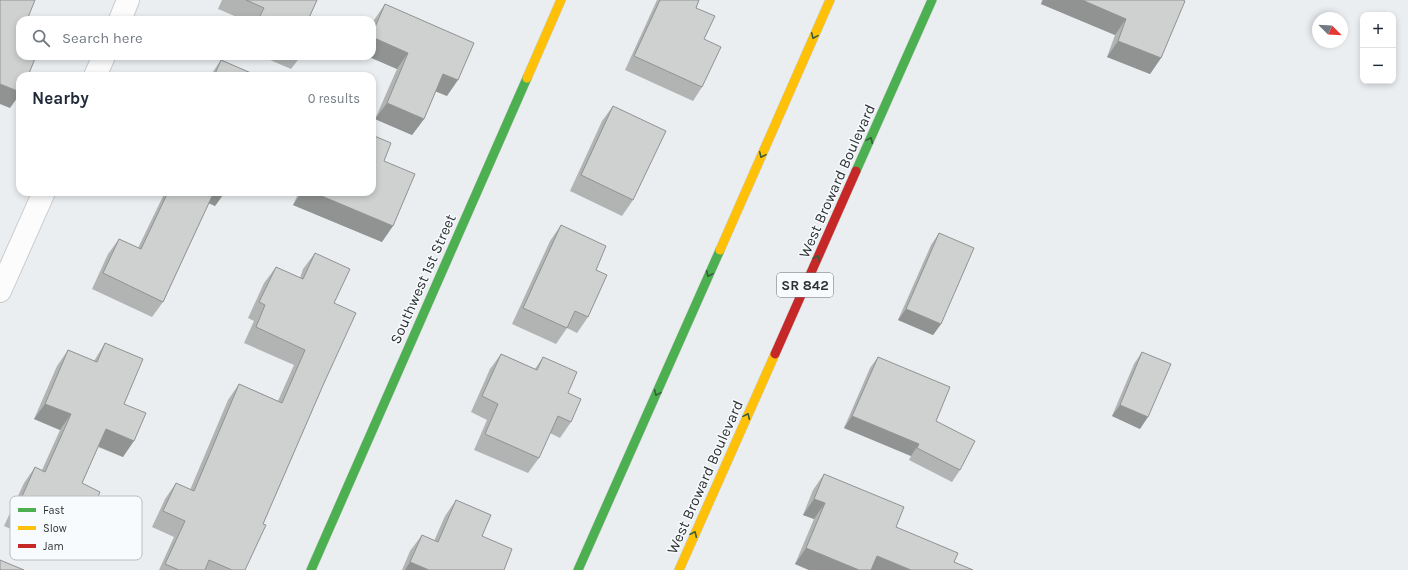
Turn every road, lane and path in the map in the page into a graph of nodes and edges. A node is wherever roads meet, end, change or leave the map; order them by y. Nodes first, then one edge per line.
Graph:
1 (128, 0) edge
2 (562, 0) edge
3 (830, 0) edge
4 (932, 0) edge
5 (122, 16) edge
6 (102, 60) edge
7 (97, 72) edge
8 (42, 196) edge
9 (0, 291) edge
10 (311, 570) edge
11 (578, 570) edge
12 (679, 570) edge

1 - 5 street
2 - 10 main road, Southwest 1st Street
3 -> 11 main road
12 -> 4 main road, West Broward Boulevard / SR 842
6 - 7 street
8 - 9 street

